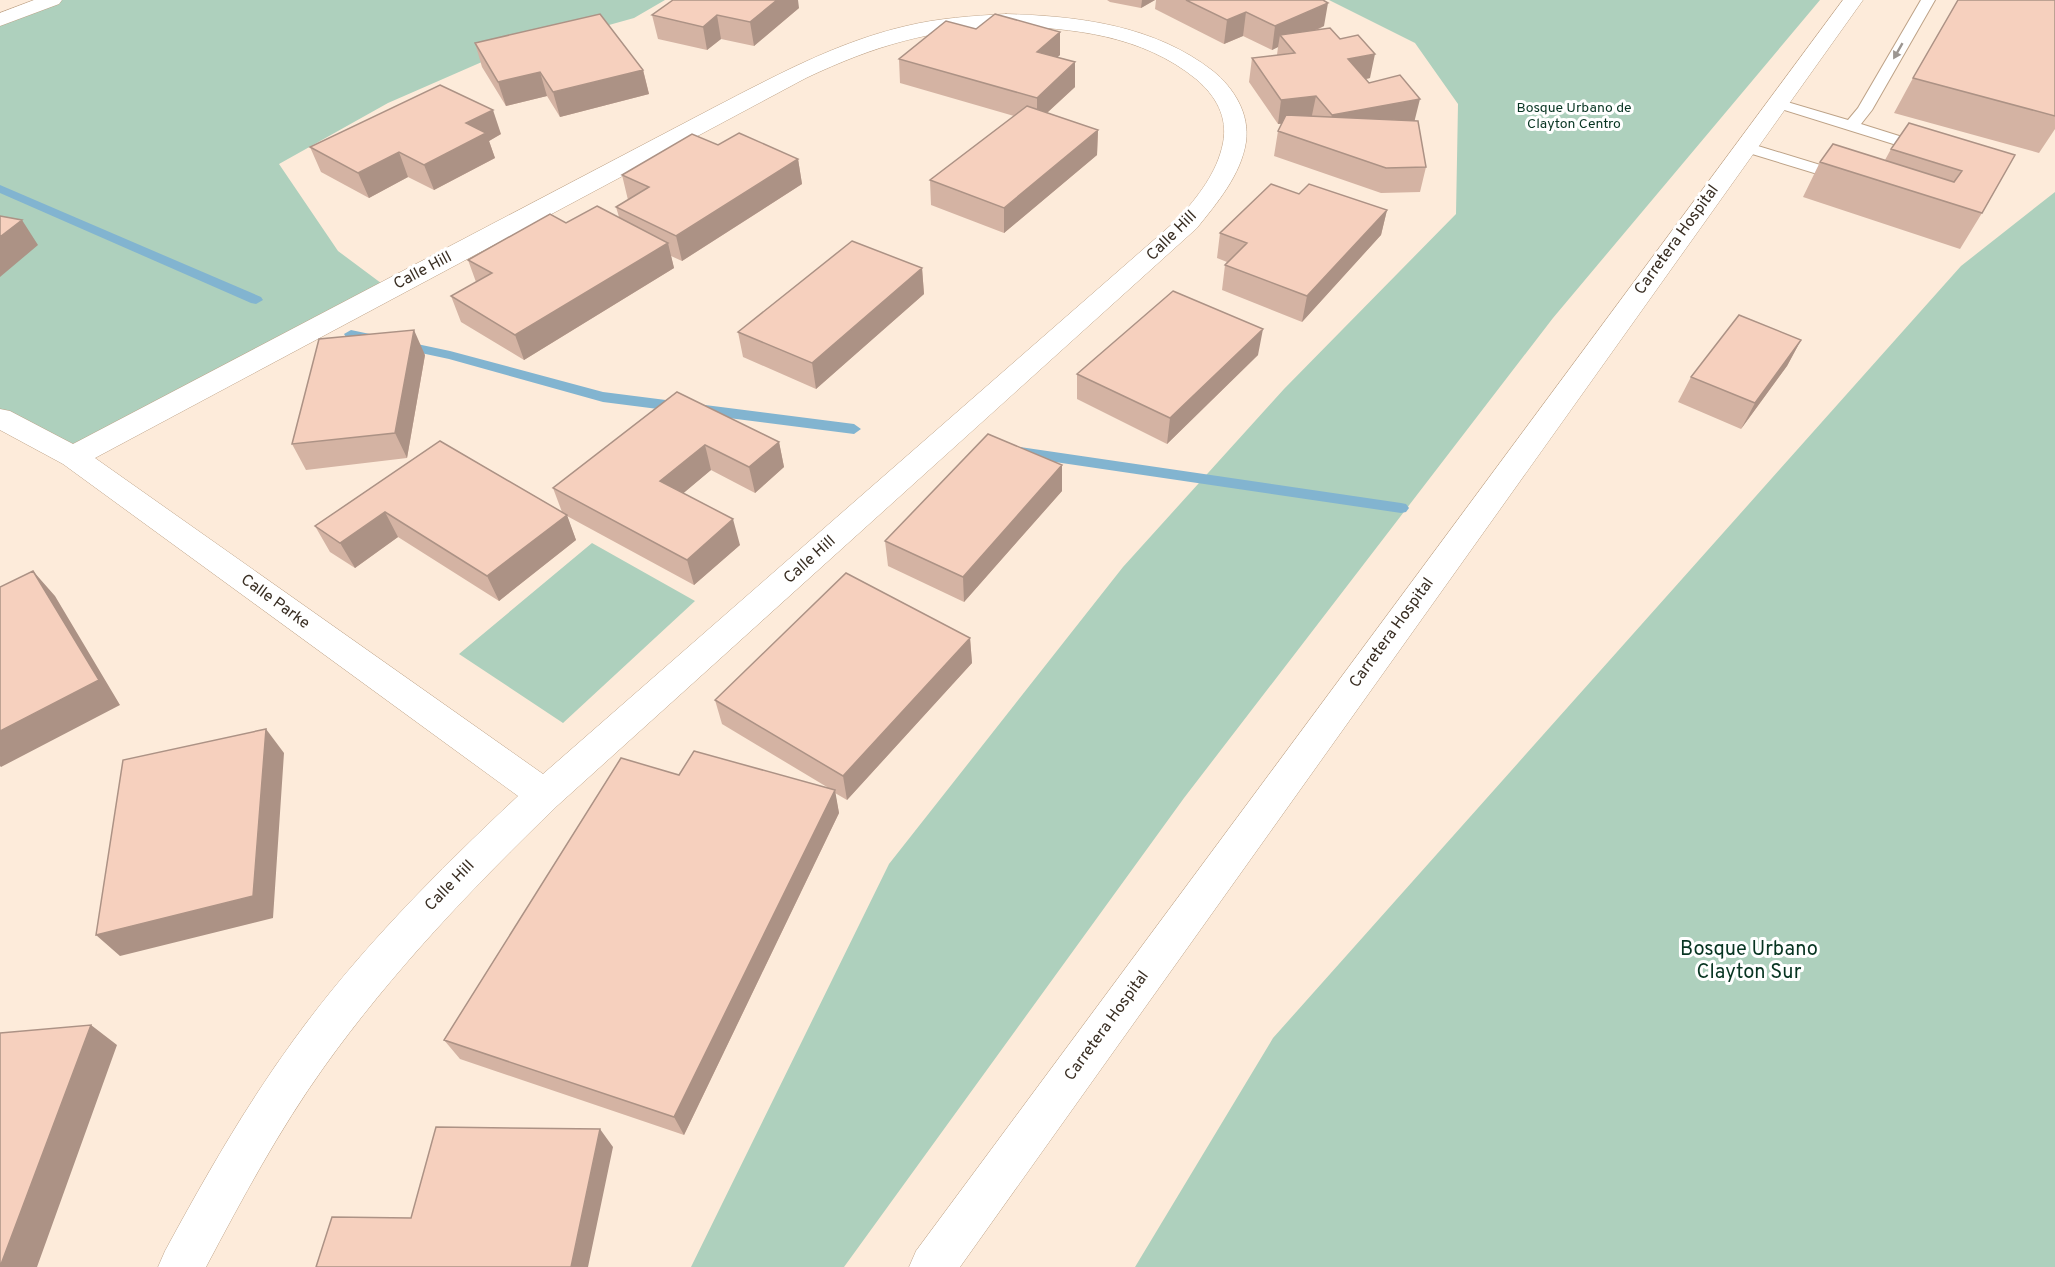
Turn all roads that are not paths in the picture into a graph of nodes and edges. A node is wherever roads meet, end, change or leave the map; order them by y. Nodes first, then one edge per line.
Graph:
1 (52, 0) edge
2 (1853, 0) edge
3 (1928, 0) edge
4 (0, 20) edge
5 (1777, 103) junction
6 (1851, 126) junction
7 (1745, 147) junction
8 (1939, 153) edge
9 (1858, 181) edge
10 (0, 418) edge
11 (73, 457) junction
12 (544, 795) junction
13 (181, 1267) edge
14 (932, 1267) edge

1 - 4 street
2 - 5 street, Carretera Hospital
3 -> 6 lane
5 - 6 lane
5 - 7 street, Carretera Hospital
6 - 8 lane
7 - 9 lane
7 - 14 street, Carretera Hospital
10 - 11 street, Calle Parke
11 - 12 street, Calle Parke
11 - 12 street, Calle Hill
12 - 13 street, Calle Hill

